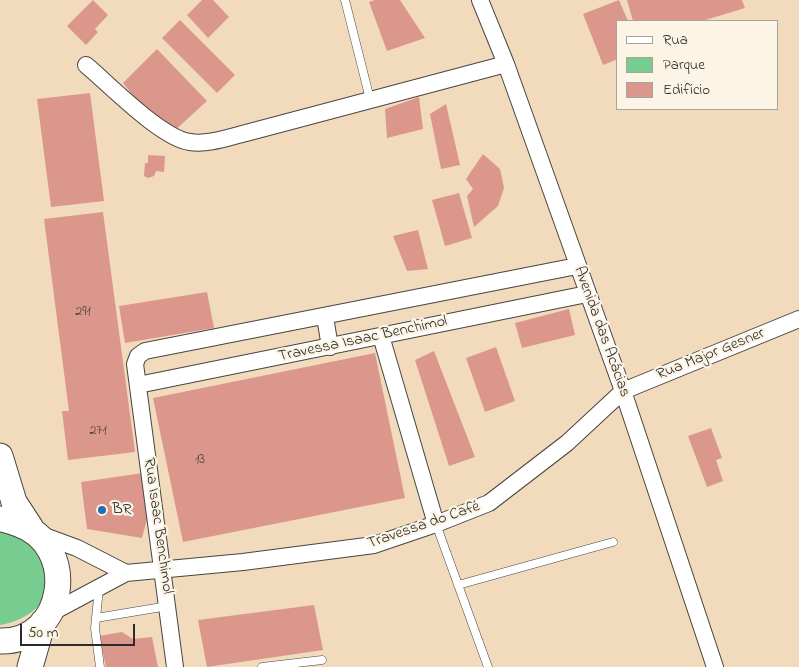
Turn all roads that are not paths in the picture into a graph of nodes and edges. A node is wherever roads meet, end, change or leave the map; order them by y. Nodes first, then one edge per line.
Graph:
1 (345, 0) edge
2 (480, 0) edge
3 (506, 64) junction
4 (86, 65) dead end
5 (370, 99) junction
6 (577, 266) junction
7 (587, 294) junction
8 (325, 317) junction
9 (799, 319) edge
10 (381, 336) junction
11 (330, 347) junction
12 (145, 351) joint
13 (138, 386) junction
14 (623, 391) junction
15 (0, 456) edge
16 (0, 519) edge
17 (436, 524) junction
18 (35, 531) junction
19 (613, 542) dead end
20 (163, 569) junction
21 (126, 573) junction
22 (458, 585) junction
23 (99, 586) junction
24 (168, 606) junction
25 (47, 617) junction
26 (96, 618) junction
27 (0, 641) edge
28 (322, 660) dead end
29 (30, 667) edge
30 (100, 667) edge
31 (175, 667) edge
32 (262, 667) edge
33 (488, 667) edge
34 (715, 667) edge

1 - 5 lane
2 - 3 street, Avenida das Acácias
3 - 5 street
3 - 6 street, Avenida das Acácias
4 - 5 street
6 - 7 street, Avenida das Acácias
6 - 8 street, Travessa Isaac Benchimol
7 - 10 street, Travessa Isaac Benchimol
7 - 14 street, Avenida das Acácias
8 - 11 street
8 - 12 street, Travessa Isaac Benchimol
9 - 14 street, Rua Major Gesner
10 - 11 street, Travessa Isaac Benchimol
10 - 17 street
11 - 13 street, Travessa Isaac Benchimol
12 - 13 street, Rua Isaac Benchimol
13 - 20 street, Rua Isaac Benchimol
14 - 17 street, Travessa do Café
14 - 34 street, Avenida das Acácias
15 - 18 main road
16 - 18 main road
17 - 20 street, Travessa do Café
17 - 22 lane
18 - 21 street
18 - 25 main road
19 - 22 lane
20 - 21 street, Travessa do Café
20 - 24 street, Rua Isaac Benchimol
21 - 23 street
22 - 33 lane
23 - 25 street
23 - 26 lane
24 - 26 lane
24 - 31 street, Rua Isaac Benchimol
25 - 27 main road
25 - 29 main road
26 - 30 lane
28 - 32 lane

